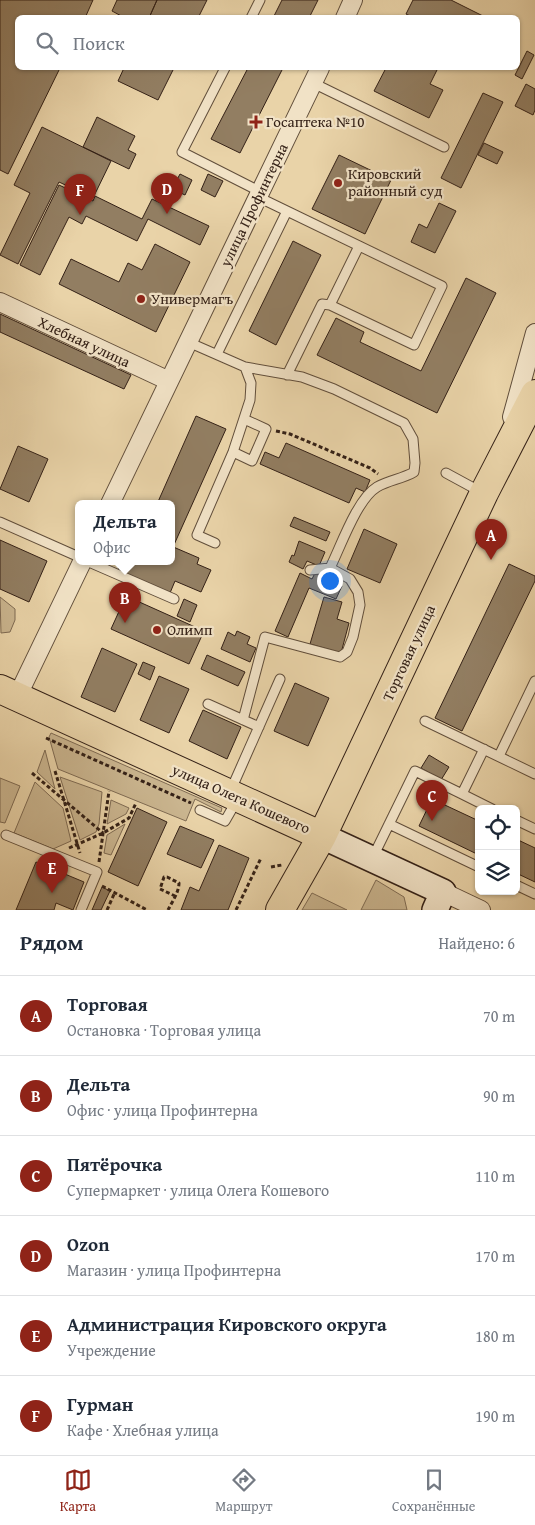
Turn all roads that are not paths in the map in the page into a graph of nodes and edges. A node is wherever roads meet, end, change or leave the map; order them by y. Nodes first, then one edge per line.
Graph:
1 (260, 0) edge
2 (353, 0) edge
3 (252, 15) edge
4 (346, 15) edge
5 (224, 70) edge
6 (317, 75) edge
7 (444, 147) dead end
8 (259, 194) junction
9 (287, 211) junction
10 (359, 246) junction
11 (0, 302) edge
12 (330, 304) junction
13 (535, 333) edge
14 (188, 342) junction
15 (217, 354) junction
16 (245, 367) junction
17 (287, 375) junction
18 (169, 381) junction
19 (532, 402) edge
20 (244, 419) junction
21 (233, 452) junction
22 (446, 473) dead end
23 (489, 485) junction
24 (112, 500) edge
25 (0, 522) edge
26 (216, 542) dead end
27 (75, 555) edge
28 (80, 565) edge
29 (97, 565) edge
30 (330, 568) junction
31 (310, 570) dead end
32 (174, 599) dead end
33 (280, 679) dead end
34 (535, 680) edge
35 (9, 693) edge
36 (208, 704) dead end
37 (243, 720) junction
38 (424, 720) dead end
39 (259, 727) junction
40 (484, 749) junction
41 (498, 756) junction
42 (535, 774) edge
43 (462, 794) junction
44 (234, 797) junction
45 (484, 805) edge
46 (200, 810) road end
47 (520, 822) edge
48 (389, 824) junction
49 (535, 829) edge
50 (6, 835) dead end
51 (322, 836) junction
52 (372, 859) junction
53 (475, 865) edge
54 (520, 887) edge
55 (535, 894) edge
56 (439, 901) edge
57 (81, 910) edge
58 (280, 910) edge
59 (481, 910) edge

1 - 3 lane
2 - 4 street
5 - 8 lane
6 - 7 lane
6 - 8 street, улица Профинтерна
8 - 9 lane
8 - 14 street, улица Профинтерна
9 - 10 lane
9 - 15 lane
10 - 12 lane
10 - 12 lane
11 - 18 street, Хлебная улица
12 - 17 lane
13 - 23 street
14 - 15 lane
14 - 18 street, улица Профинтерна
15 - 16 lane
16 - 17 lane
16 - 20 lane
17 - 30 lane
18 - 24 street, улица Профинтерна
19 - 23 main road, Торговая улица
20 - 21 lane
20 - 21 lane
21 - 26 lane
22 - 23 lane
23 - 51 main road, Торговая улица
25 - 27 lane
28 - 35 street
29 - 32 lane
30 - 31 lane
30 - 37 lane
33 - 39 lane
34 - 41 lane
35 - 44 main road, улица Олега Кошевого
36 - 37 lane
37 - 39 lane
38 - 40 lane
39 - 44 lane
40 - 41 lane
40 - 43 lane
41 - 42 lane
43 - 45 lane
43 - 48 lane
44 - 46 lane
44 - 51 main road, улица Олега Кошевого
47 - 49 lane
48 - 52 lane
48 - 53 lane
50 - 57 lane
51 - 52 street, улица Олега Кошевого
51 - 58 main road, Торговая улица
52 - 56 street, улица Олега Кошевого
54 - 55 lane
56 - 59 street, улица Олега Кошевого

